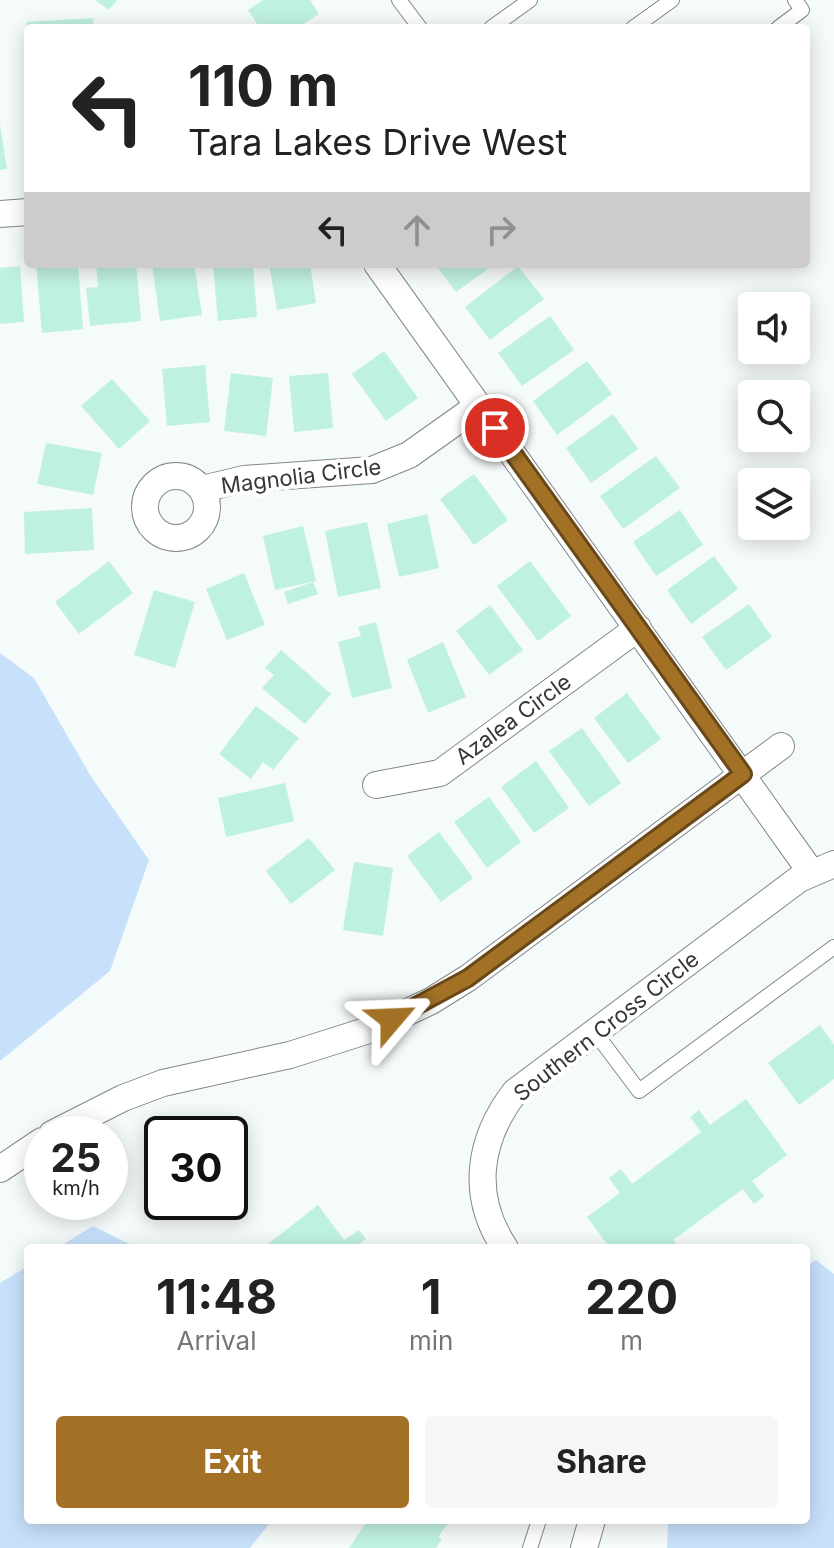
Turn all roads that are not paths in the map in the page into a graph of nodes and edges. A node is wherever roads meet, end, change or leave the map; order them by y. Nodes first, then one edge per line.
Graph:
1 (399, 0) edge
2 (530, 0) edge
3 (672, 0) edge
4 (795, 0) edge
5 (417, 24) edge
6 (497, 24) edge
7 (639, 24) edge
8 (783, 24) edge
9 (24, 212) edge
10 (0, 214) edge
11 (380, 268) edge
12 (478, 406) junction
13 (202, 489) dead end
14 (638, 628) junction
15 (781, 746) dead end
16 (743, 774) junction
17 (376, 785) dead end
18 (823, 868) edge
19 (834, 947) edge
20 (594, 1031) junction
21 (88, 1116) edge
22 (24, 1153) edge
23 (0, 1169) edge
24 (503, 1244) edge
25 (538, 1524) edge
26 (591, 1524) edge
27 (530, 1548) edge
28 (584, 1548) edge

1 - 5 lane
2 - 6 lane
3 - 7 lane
4 - 8 lane
9 - 10 street
11 - 12 street
12 - 13 street, Magnolia Circle
12 - 14 street
14 - 16 street
14 - 17 street, Azalea Circle
15 - 16 street
16 - 18 street
16 - 21 street
18 - 20 street, Southern Cross Circle
19 - 20 lane
20 - 24 street, Southern Cross Circle
22 - 23 street
25 - 27 lane
26 - 28 street

